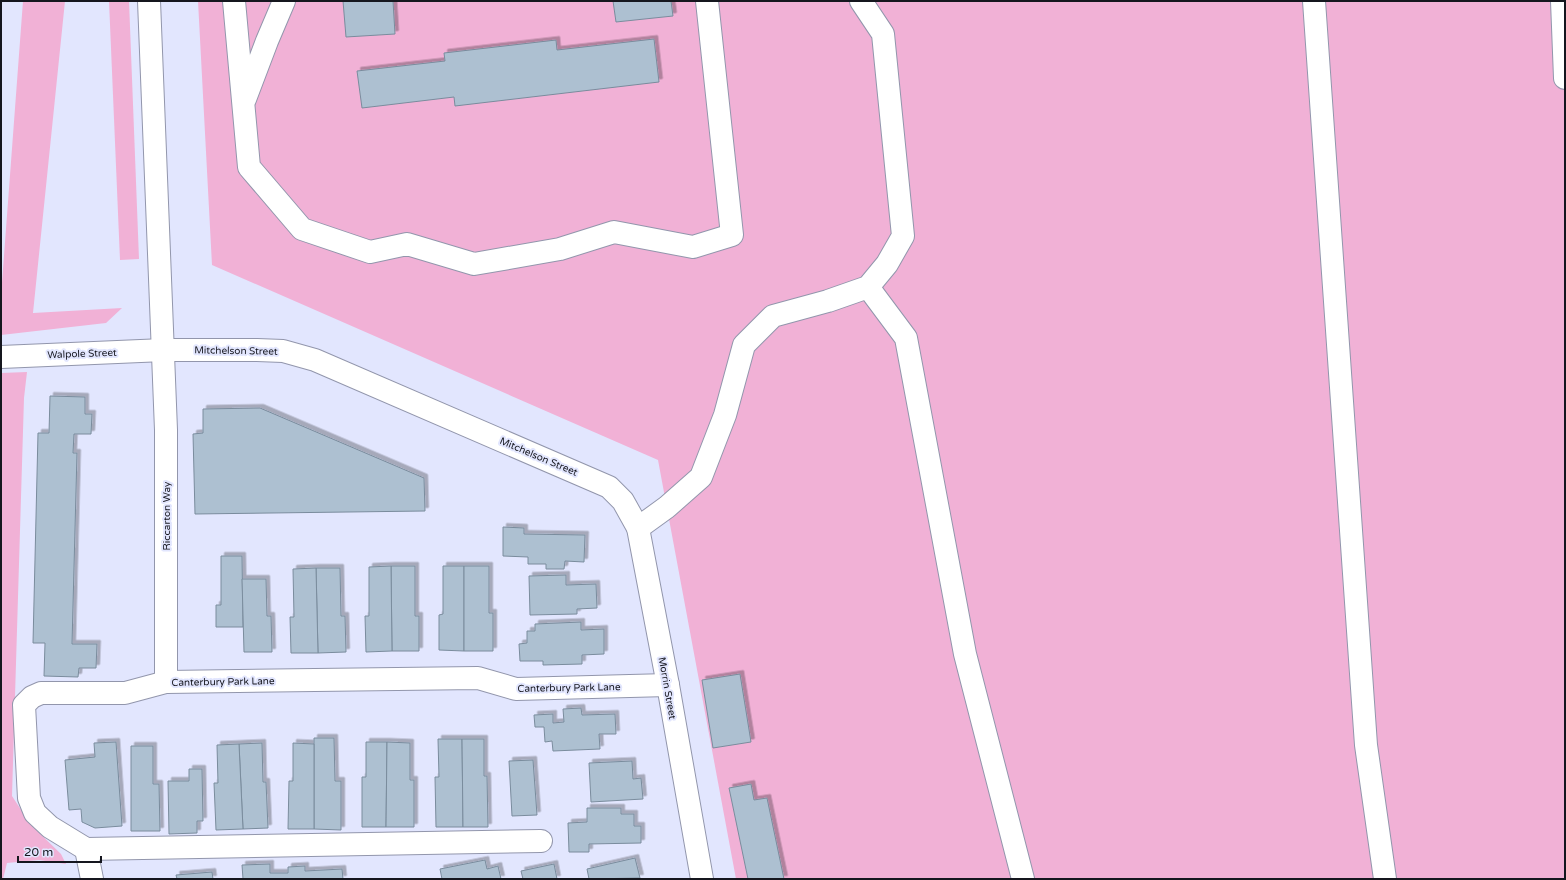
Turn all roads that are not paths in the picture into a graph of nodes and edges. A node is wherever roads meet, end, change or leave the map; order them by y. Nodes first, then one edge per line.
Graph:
1 (149, 1) edge
2 (234, 1) edge
3 (284, 1) edge
4 (707, 1) edge
5 (861, 1) edge
6 (1314, 1) edge
7 (1562, 1) edge
8 (1565, 78) edge
9 (243, 104) junction
10 (868, 287) junction
11 (164, 350) junction
12 (1, 357) edge
13 (623, 501) joint
14 (638, 528) junction
15 (166, 682) junction
16 (668, 685) junction
17 (541, 841) dead end
18 (86, 849) junction
19 (92, 879) edge
20 (702, 879) edge
21 (1023, 879) edge
22 (1385, 879) edge

1 - 11 street
2 - 9 street
3 - 9 street
4 - 9 street
5 - 10 street
6 - 22 street
7 - 8 street
10 - 14 street
10 - 21 street
11 - 12 street, Walpole Street
11 - 13 street, Mitchelson Street
11 - 15 street, Riccarton Way
13 - 14 street, Morrin Street
14 - 16 street, Morrin Street
15 - 16 street, Canterbury Park Lane
15 - 18 street, Canterbury Park Lane
16 - 20 street, Morrin Street
17 - 18 street
18 - 19 street

